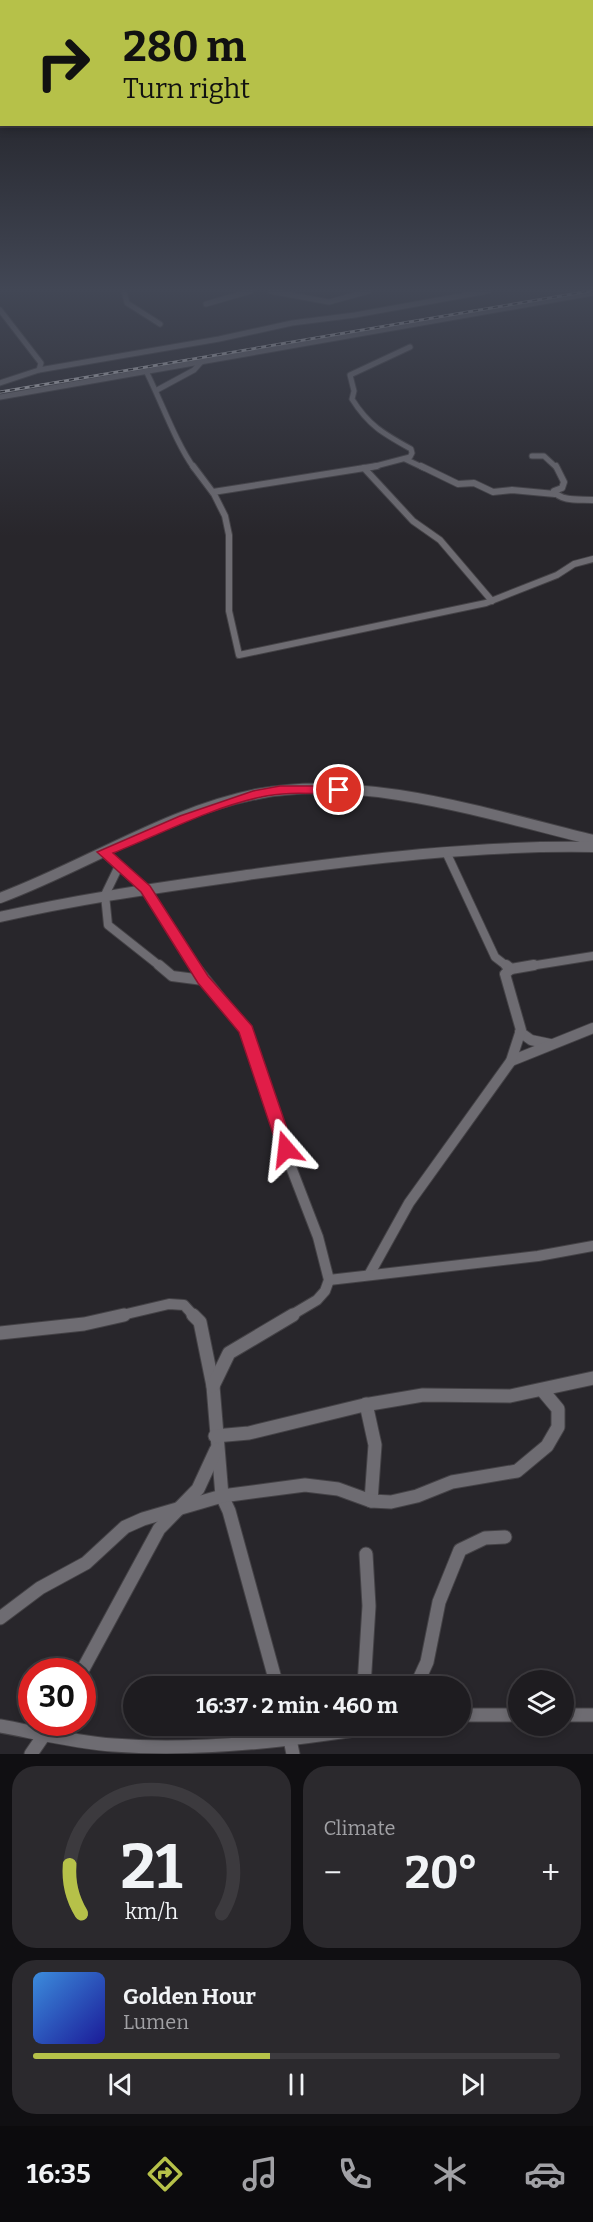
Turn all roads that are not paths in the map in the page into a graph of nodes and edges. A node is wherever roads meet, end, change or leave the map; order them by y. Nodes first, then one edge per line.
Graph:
1 (30, 373) edge
2 (147, 373) joint
3 (189, 373) edge
4 (353, 373) edge
5 (0, 383) edge
6 (157, 390) junction
7 (0, 397) edge
8 (532, 456) dead end
9 (405, 459) junction
10 (364, 468) junction
11 (213, 492) junction
12 (555, 494) junction
13 (593, 500) edge
14 (593, 559) edge
15 (492, 601) junction
16 (593, 840) edge
17 (593, 847) edge
18 (104, 852) junction
19 (446, 852) junction
20 (119, 866) junction
21 (146, 889) junction
22 (105, 895) junction
23 (0, 898) edge
24 (0, 917) edge
25 (593, 956) edge
26 (511, 969) junction
27 (203, 980) junction
28 (593, 1028) edge
29 (520, 1032) junction
30 (554, 1044) junction
31 (511, 1061) junction
32 (593, 1246) edge
33 (369, 1275) junction
34 (329, 1280) junction
35 (0, 1333) edge
36 (593, 1378) edge
37 (213, 1386) junction
38 (543, 1390) junction
39 (366, 1404) junction
40 (216, 1442) junction
41 (222, 1496) junction
42 (370, 1501) junction
43 (180, 1509) junction
44 (505, 1537) dead end
45 (366, 1554) dead end
46 (0, 1618) edge
47 (89, 1658) edge
48 (275, 1676) edge
49 (365, 1676) edge
50 (423, 1676) edge
51 (471, 1715) edge
52 (508, 1715) edge
53 (574, 1715) edge
54 (593, 1715) edge
55 (0, 1726) edge
56 (18, 1727) edge
57 (44, 1736) edge
58 (80, 1736) edge
59 (329, 1736) edge
60 (292, 1747) edge
61 (31, 1754) edge

1 - 5 street
2 - 6 street
2 - 7 street
3 - 6 street
4 - 9 street
6 - 11 street
8 - 12 street
9 - 10 street
9 - 12 street
10 - 11 street
10 - 15 street
11 - 15 street
12 - 13 street
14 - 15 street
16 - 18 street
17 - 19 street
18 - 20 street
18 - 23 street
19 - 21 street
19 - 26 street
20 - 21 street
20 - 22 street
21 - 22 street
21 - 27 street
22 - 24 street
22 - 27 street
25 - 26 street
26 - 29 street
27 - 34 street
28 - 30 street
29 - 30 street
29 - 31 street
30 - 31 street
31 - 33 street
32 - 33 street
33 - 34 street
34 - 37 street
35 - 37 street
36 - 38 street
37 - 40 street
38 - 39 street
38 - 42 street
39 - 40 street
39 - 42 street
40 - 41 street
40 - 43 street
41 - 42 street
41 - 43 street
41 - 48 street
43 - 46 street
43 - 47 street
44 - 50 street
45 - 49 street
51 - 52 street
53 - 54 street
55 - 56 street
57 - 61 street
58 - 60 street
59 - 60 street

